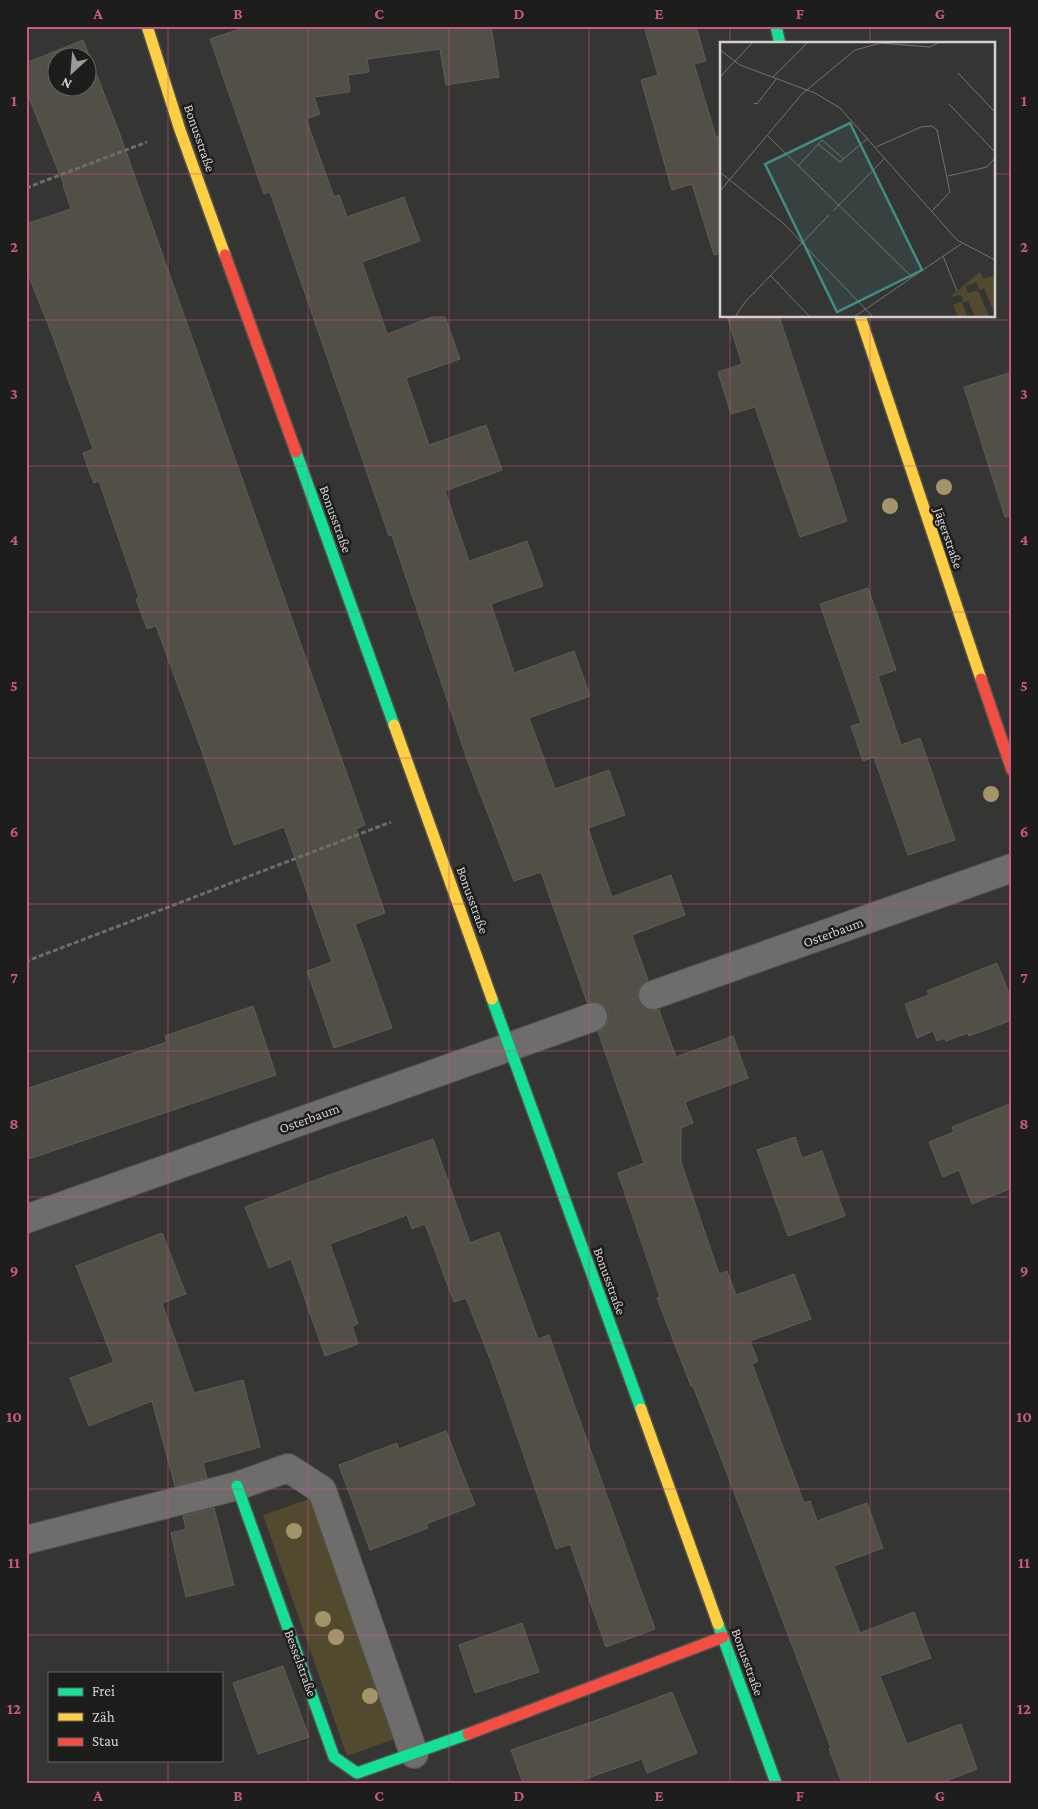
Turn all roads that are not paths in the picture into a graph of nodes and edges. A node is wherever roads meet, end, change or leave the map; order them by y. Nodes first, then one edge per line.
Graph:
1 (147, 26) edge
2 (776, 26) edge
3 (780, 42) edge
4 (861, 318) edge
5 (1012, 770) edge
6 (1012, 868) edge
7 (654, 995) dead end
8 (593, 1017) dead end
9 (509, 1046) junction
10 (26, 1219) edge
11 (237, 1486) junction
12 (26, 1540) edge
13 (723, 1637) junction
14 (414, 1754) junction
15 (776, 1783) edge

1 - 9 street, Bonusstraße
2 - 3 street
4 - 5 street, Jägerstraße
6 - 7 street, Osterbaum
8 - 9 street, Osterbaum
9 - 10 street, Osterbaum
9 - 13 street, Bonusstraße
11 - 12 street
11 - 14 street
11 - 14 street, Besselstraße
13 - 14 street, Besselstraße
13 - 15 street, Bonusstraße

